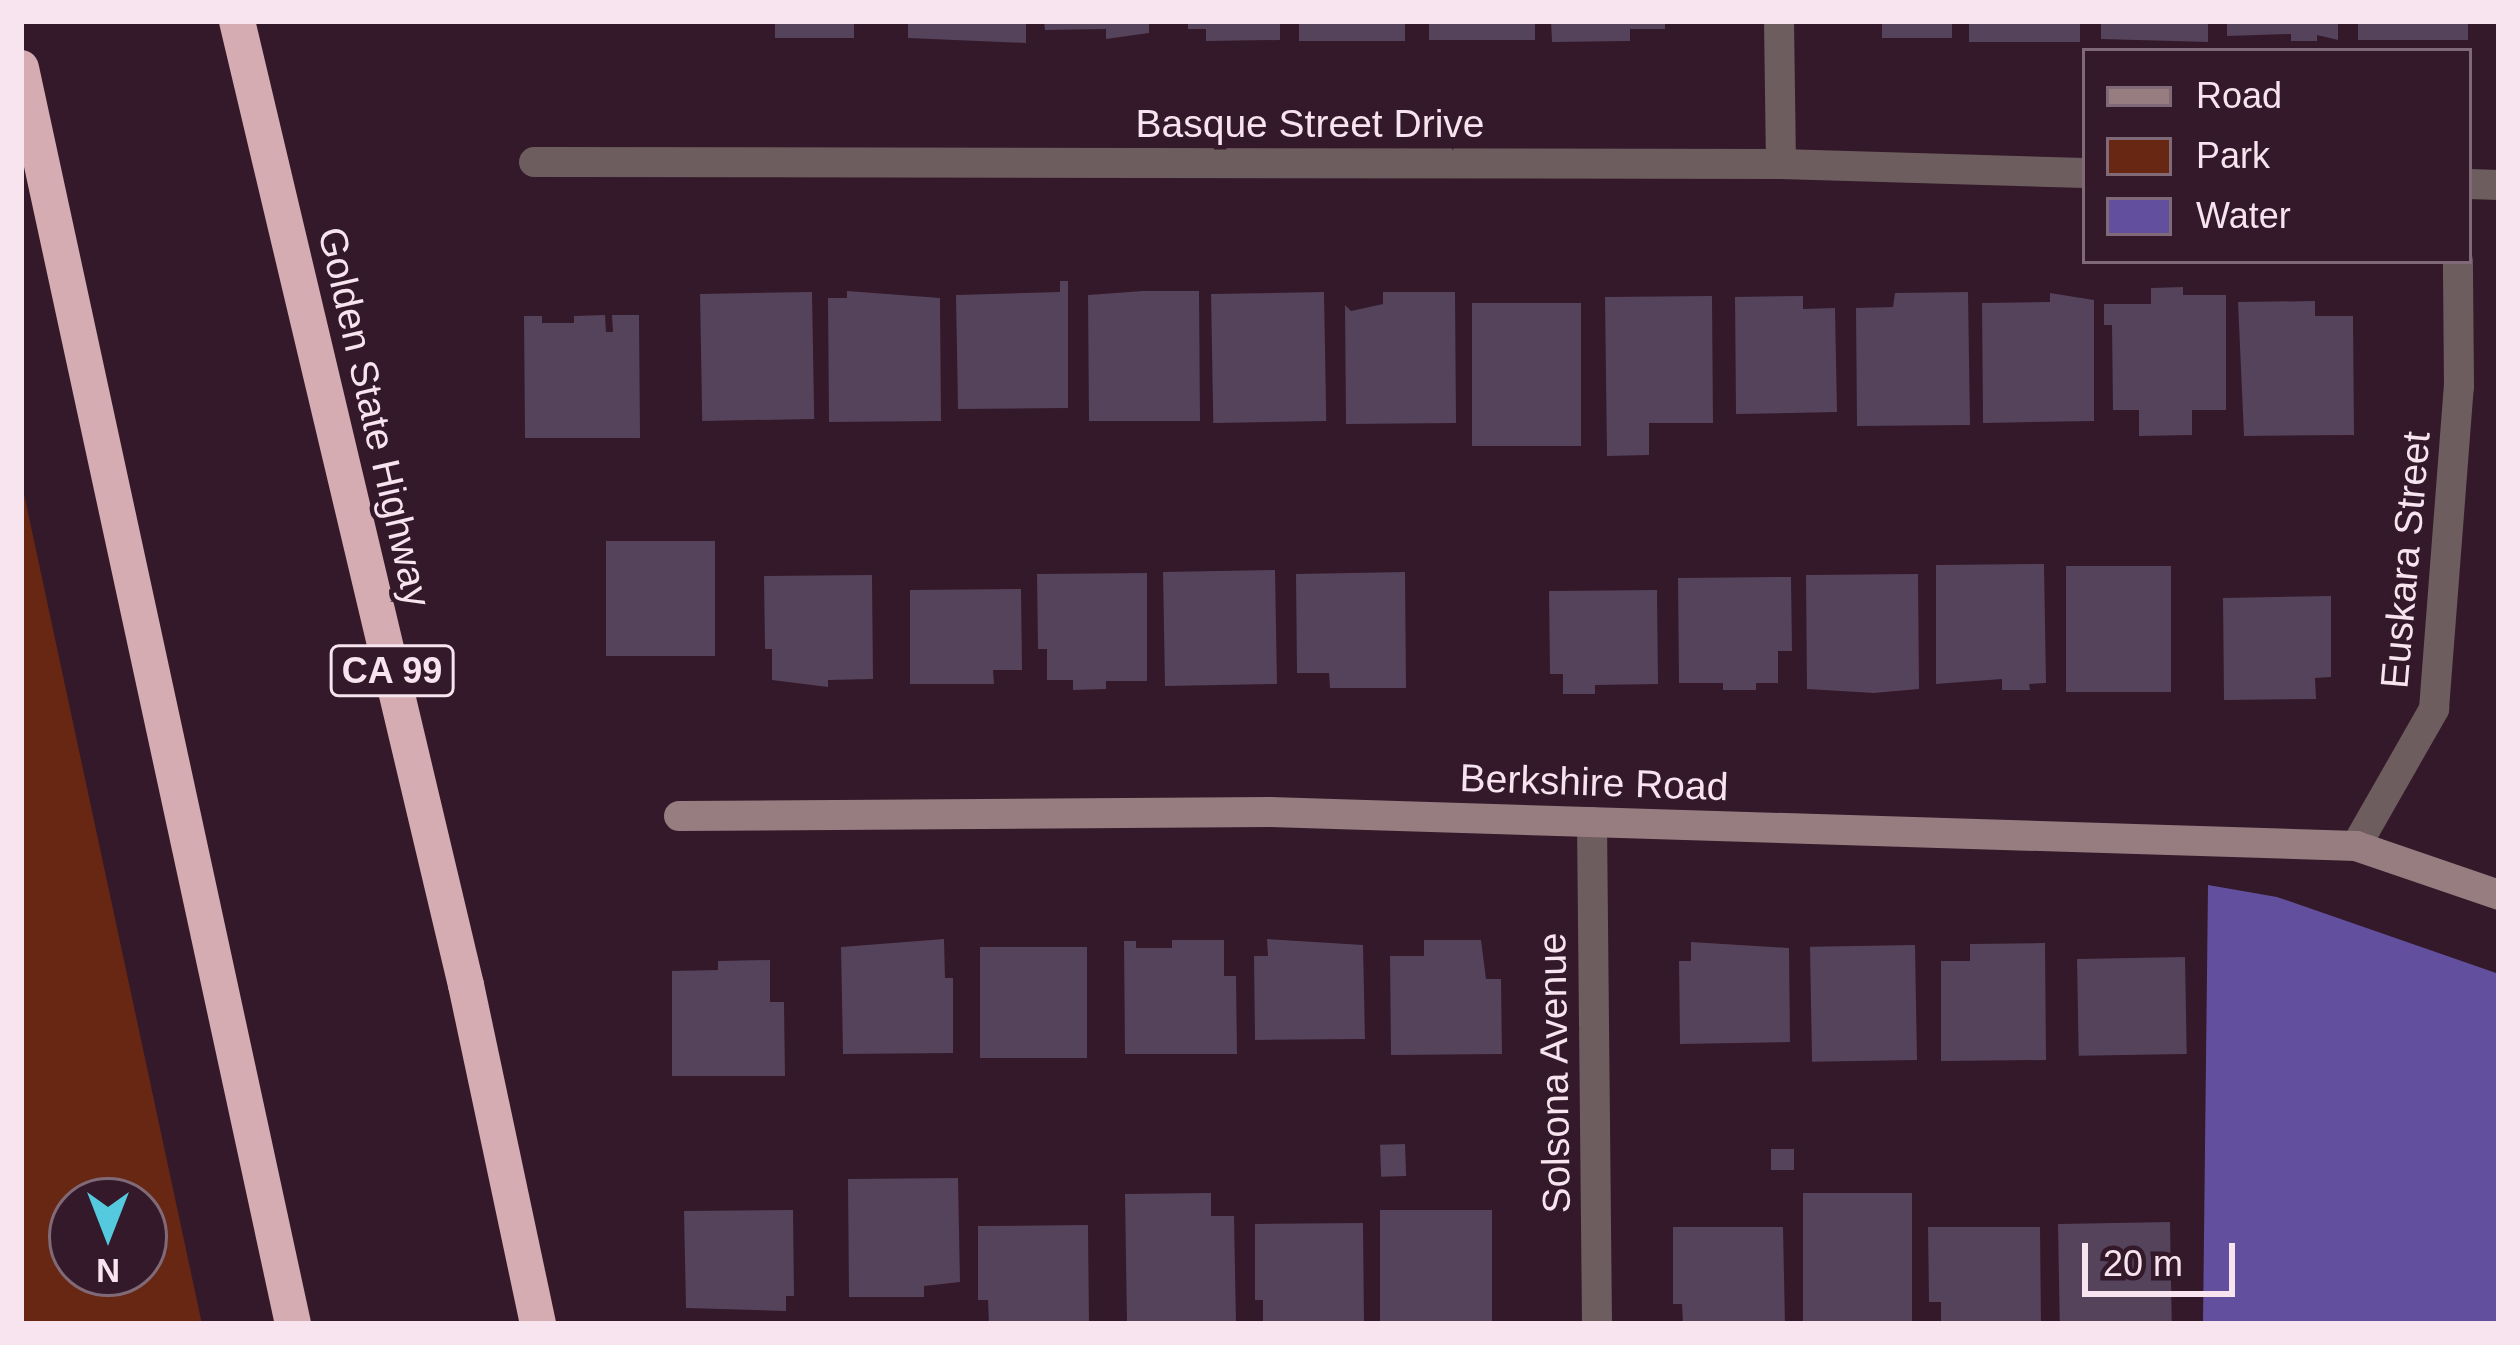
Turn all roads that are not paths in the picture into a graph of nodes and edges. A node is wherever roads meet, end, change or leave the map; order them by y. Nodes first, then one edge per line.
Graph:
1 (237, 21) edge
2 (1779, 21) edge
3 (21, 68) edge
4 (534, 162) dead end
5 (1781, 164) junction
6 (2082, 173) edge
7 (2458, 264) edge
8 (679, 816) dead end
9 (1592, 822) junction
10 (2356, 846) junction
11 (2499, 895) edge
12 (293, 1324) edge
13 (538, 1324) edge
14 (1597, 1324) edge

1 - 13 highway, Golden State Highway / CA 99
2 - 5 street
3 - 12 highway
4 - 5 street, Basque Street Drive
5 - 6 street, Basque Street Drive
7 - 10 street, Euskara Street
8 - 9 street, Berkshire Road
9 - 10 street, Berkshire Road
9 - 14 street, Solsona Avenue
10 - 11 street, Berkshire Road

